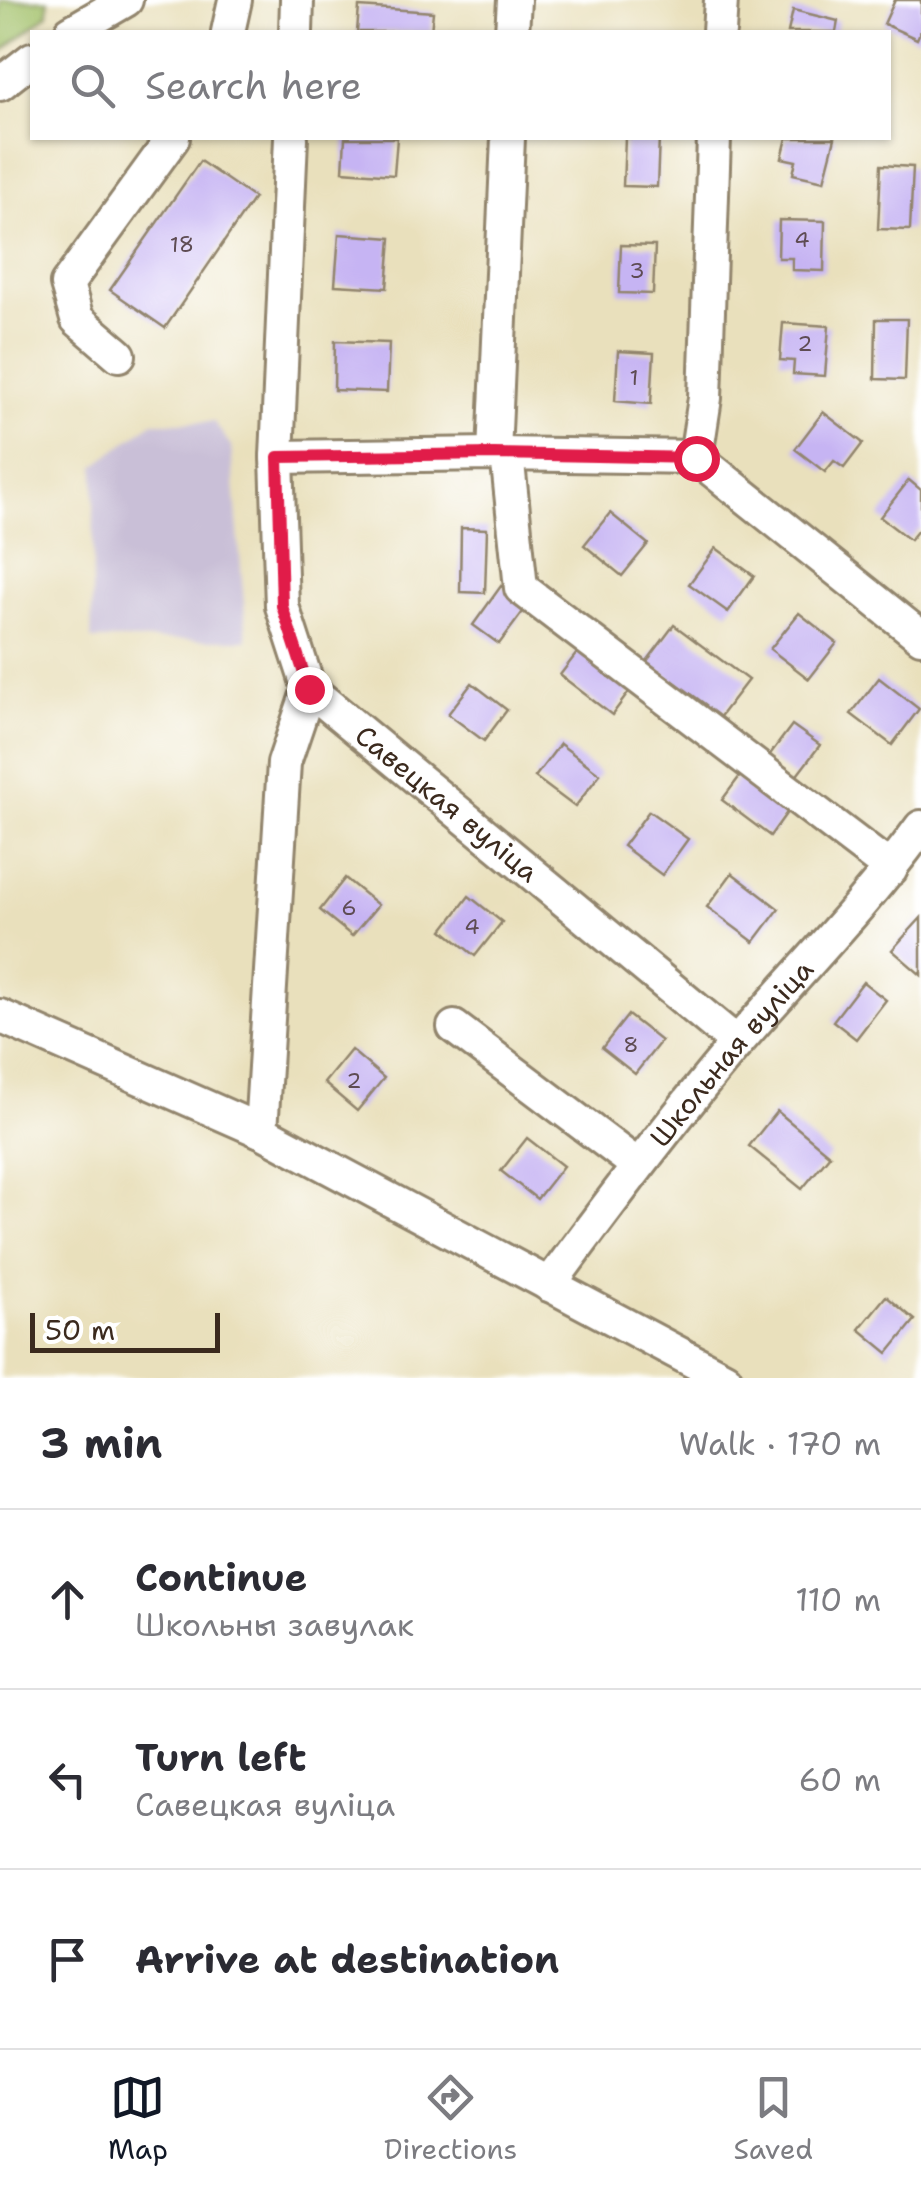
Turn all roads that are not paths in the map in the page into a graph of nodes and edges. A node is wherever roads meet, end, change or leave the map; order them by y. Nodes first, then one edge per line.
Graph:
1 (126, 0) edge
2 (235, 0) edge
3 (298, 0) edge
4 (514, 0) edge
5 (721, 0) edge
6 (74, 30) edge
7 (228, 30) edge
8 (296, 30) edge
9 (512, 30) edge
10 (719, 30) edge
11 (30, 61) edge
12 (0, 84) edge
13 (172, 140) edge
14 (292, 140) edge
15 (508, 140) edge
16 (714, 140) edge
17 (118, 355) dead end
18 (501, 454) junction
19 (278, 457) junction
20 (696, 458) junction
21 (921, 637) edge
22 (309, 689) junction
23 (921, 827) edge
24 (891, 869) junction
25 (0, 1016) edge
26 (454, 1027) dead end
27 (737, 1043) junction
28 (261, 1131) junction
29 (637, 1166) junction
30 (549, 1285) junction
31 (725, 1378) edge

1 - 6 street
2 - 7 street
3 - 8 street
4 - 9 street
5 - 10 street
11 - 12 street
13 - 17 street
14 - 19 street
15 - 18 street
16 - 20 street
18 - 19 street
18 - 20 street
18 - 24 street
19 - 22 street
20 - 21 street
22 - 27 street, Савецкая вуліца
22 - 28 street
23 - 24 street, Школьная вуліца
24 - 27 street, Школьная вуліца
25 - 28 street
26 - 29 street
27 - 29 street, Школьная вуліца
28 - 30 street
29 - 30 street, Школьная вуліца
30 - 31 street

